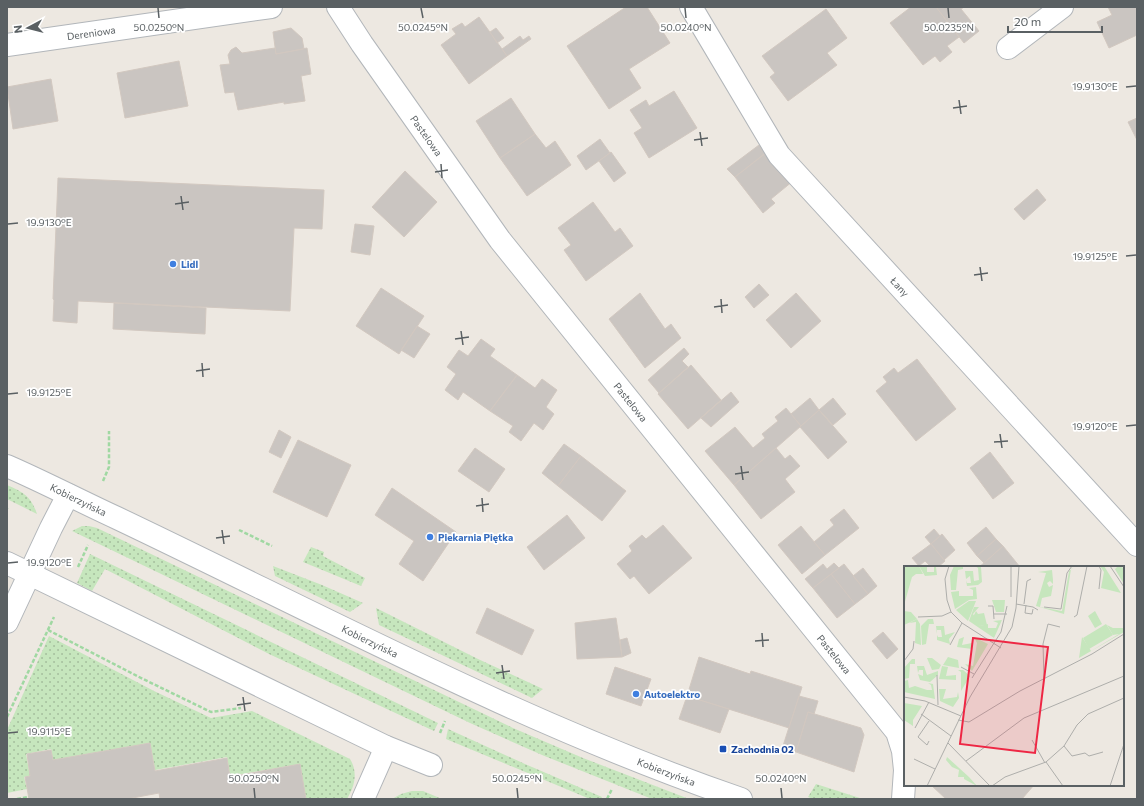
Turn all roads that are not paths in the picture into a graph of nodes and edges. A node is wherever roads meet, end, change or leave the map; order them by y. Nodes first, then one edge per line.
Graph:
1 (271, 7) edge
2 (338, 7) edge
3 (691, 7) edge
4 (1062, 7) edge
5 (7, 45) edge
6 (1008, 48) dead end
7 (7, 466) edge
8 (68, 495) junction
9 (1137, 545) edge
10 (7, 562) edge
11 (30, 574) junction
12 (7, 622) edge
13 (386, 747) junction
14 (904, 760) edge
15 (431, 765) dead end
16 (904, 784) edge
17 (363, 799) edge
18 (741, 799) edge
19 (903, 799) edge

1 - 5 street, Dereniowa
2 - 14 street, Pastelowa
3 - 9 street, Łany
4 - 6 street
7 - 8 street, Kobierzyńska
8 - 11 street
8 - 18 street, Kobierzyńska
10 - 11 street
11 - 12 street
11 - 13 street
13 - 15 street
13 - 17 street
16 - 19 street, Pastelowa

